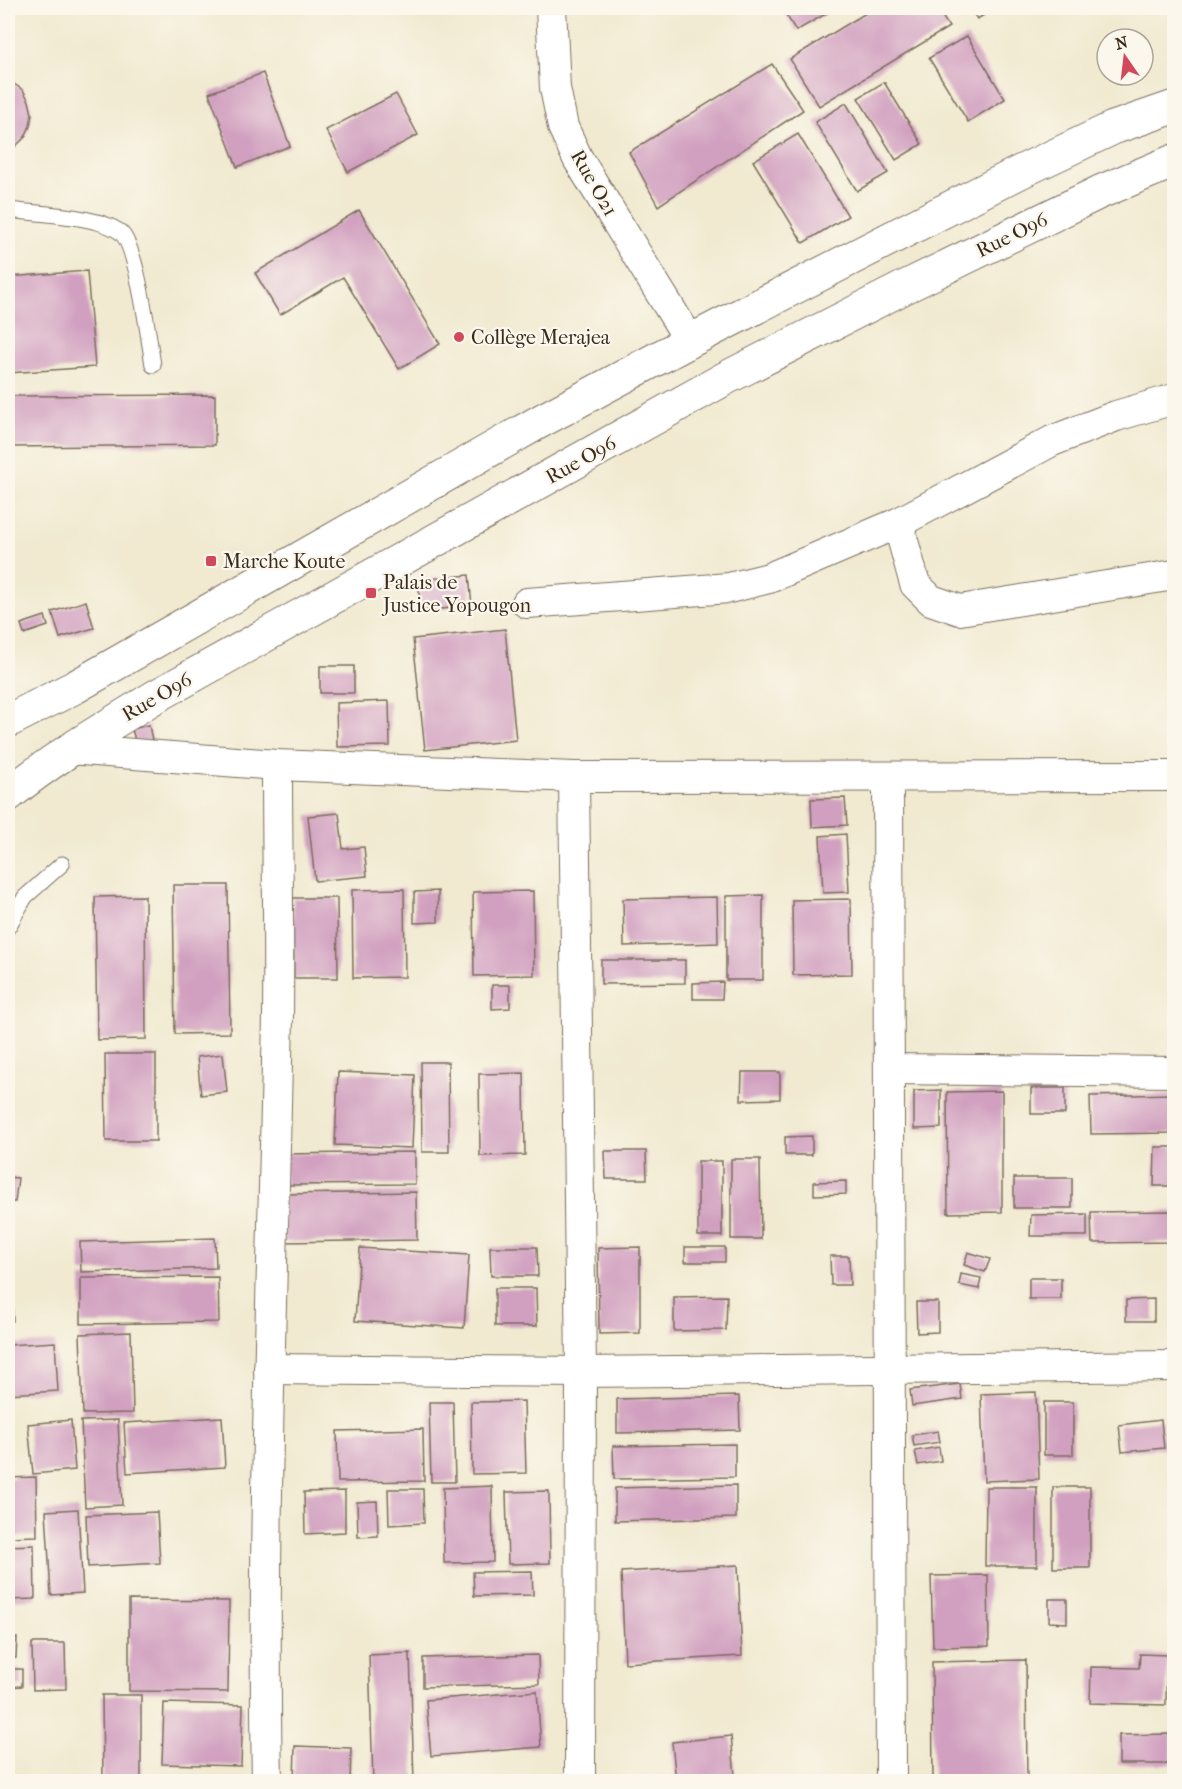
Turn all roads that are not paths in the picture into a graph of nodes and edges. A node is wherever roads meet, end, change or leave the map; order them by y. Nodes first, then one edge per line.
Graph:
1 (551, 8) edge
2 (1174, 107) edge
3 (1174, 161) edge
4 (8, 210) edge
5 (690, 340) junction
6 (153, 365) dead end
7 (1174, 399) edge
8 (898, 523) junction
9 (1174, 575) edge
10 (527, 603) dead end
11 (8, 721) edge
12 (69, 749) junction
13 (277, 765) junction
14 (1174, 776) edge
15 (574, 777) junction
16 (888, 777) junction
17 (8, 795) edge
18 (62, 864) dead end
19 (8, 927) edge
20 (889, 1069) junction
21 (1174, 1072) edge
22 (1174, 1366) edge
23 (890, 1368) junction
24 (269, 1370) junction
25 (581, 1372) junction
26 (267, 1782) edge
27 (580, 1782) edge
28 (891, 1782) edge

1 - 5 street, Rue O21
2 - 5 main road
3 - 12 main road, Rue O96
4 - 6 lane
5 - 11 main road
7 - 8 street
8 - 9 street
8 - 10 street
12 - 13 street
12 - 17 main road, Rue O96
13 - 15 street
13 - 24 street
14 - 16 street
15 - 16 street
15 - 25 street
16 - 20 street
18 - 19 lane
20 - 21 street
20 - 23 street
22 - 23 street
23 - 25 street
23 - 28 street
24 - 25 street
24 - 26 street
25 - 27 street

